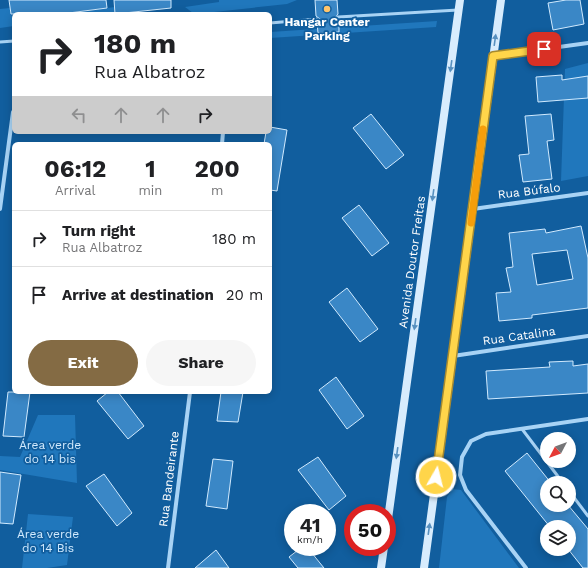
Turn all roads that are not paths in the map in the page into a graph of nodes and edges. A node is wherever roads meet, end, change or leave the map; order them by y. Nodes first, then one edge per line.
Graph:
1 (460, 0) edge
2 (501, 0) edge
3 (459, 10) junction
4 (338, 17) dead end
5 (316, 19) dead end
6 (272, 23) edge
7 (12, 41) edge
8 (0, 42) edge
9 (588, 43) edge
10 (493, 56) junction
11 (12, 119) edge
12 (588, 193) edge
13 (0, 209) edge
14 (473, 209) junction
15 (588, 336) edge
16 (452, 356) junction
17 (190, 394) edge
18 (588, 419) edge
19 (522, 428) junction
20 (558, 476) edge
21 (576, 500) edge
22 (390, 504) edge
23 (588, 516) edge
24 (383, 556) edge
25 (168, 568) edge
26 (381, 568) edge
27 (424, 568) edge
28 (526, 568) edge

1 - 3 main road, Avenida Doutor Freitas
10 -> 2 main road
3 - 4 lane
3 -> 22 main road, Avenida Doutor Freitas
5 - 6 lane
7 - 8 lane
9 - 10 street
10 - 14 main road
11 - 13 street
12 - 14 street, Rua Búfalo
14 - 16 main road
15 - 16 street, Rua Catalina
27 -> 16 main road
17 - 25 street, Rua Bandeirante
18 - 19 street
19 - 20 lane
19 - 28 street
21 - 23 lane
24 - 26 main road

